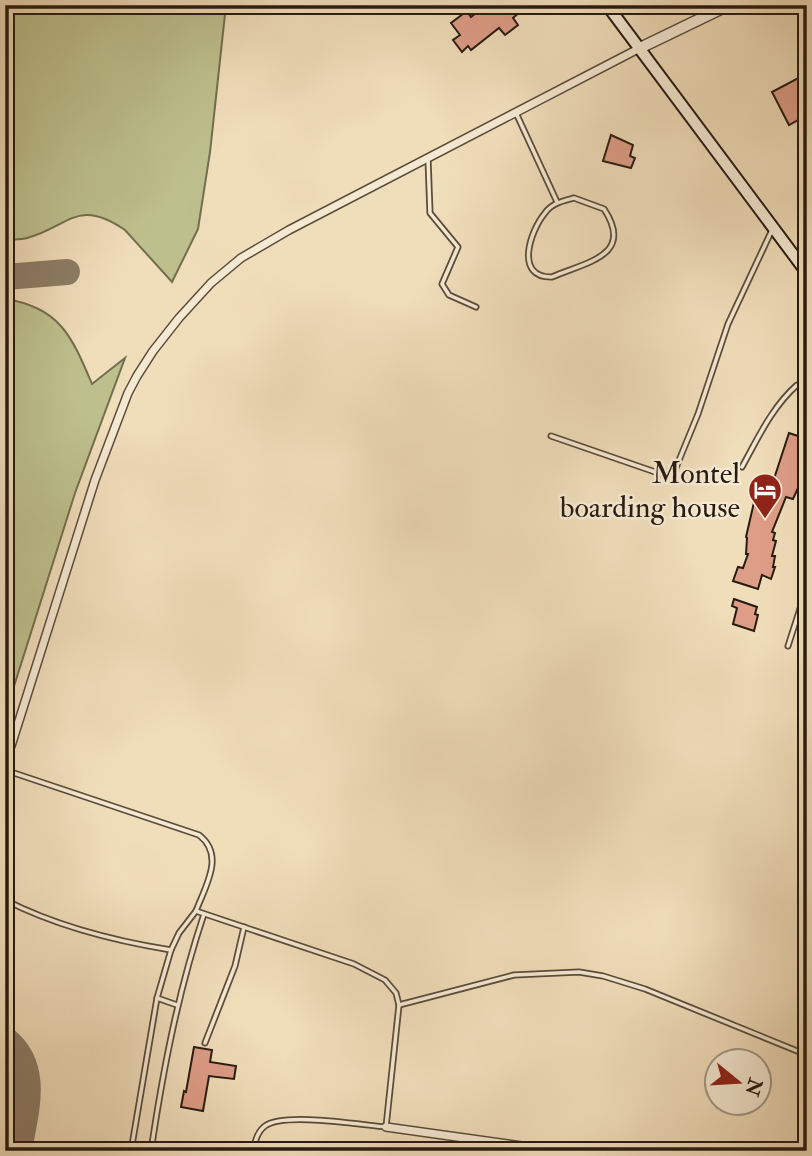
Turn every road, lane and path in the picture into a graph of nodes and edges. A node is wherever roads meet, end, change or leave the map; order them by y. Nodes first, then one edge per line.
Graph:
1 (607, 5) edge
2 (729, 5) edge
3 (640, 48) junction
4 (516, 113) junction
5 (428, 159) junction
6 (557, 202) junction
7 (773, 228) junction
8 (807, 274) edge
9 (476, 307) dead end
10 (807, 385) edge
11 (551, 436) dead end
12 (742, 467) dead end
13 (807, 587) edge
14 (788, 646) dead end
15 (11, 746) joint
16 (5, 764) edge
17 (5, 771) edge
18 (5, 900) edge
19 (196, 911) junction
20 (204, 914) junction
21 (244, 927) junction
22 (171, 950) junction
23 (157, 998) junction
24 (177, 1005) junction
25 (399, 1005) junction
26 (205, 1043) dead end
27 (807, 1055) edge
28 (386, 1127) junction
29 (131, 1151) edge
30 (151, 1151) edge
31 (253, 1151) edge
32 (557, 1151) edge

1 - 3 main road
2 - 3 street
3 - 4 street
3 - 7 main road
4 - 5 street
4 - 6 lane
5 - 9 lane
5 - 15 street
6 - 6 lane
7 - 8 main road
7 - 11 lane
10 - 12 lane
13 - 14 lane
15 - 16 lane
17 - 19 lane
18 - 22 lane
19 - 20 lane
19 - 22 lane
20 - 21 lane
20 - 24 lane
21 - 25 lane
21 - 26 lane
22 - 23 lane
23 - 24 lane
23 - 29 lane
24 - 30 lane
25 - 27 lane
25 - 28 lane
28 - 31 lane
28 - 32 street

